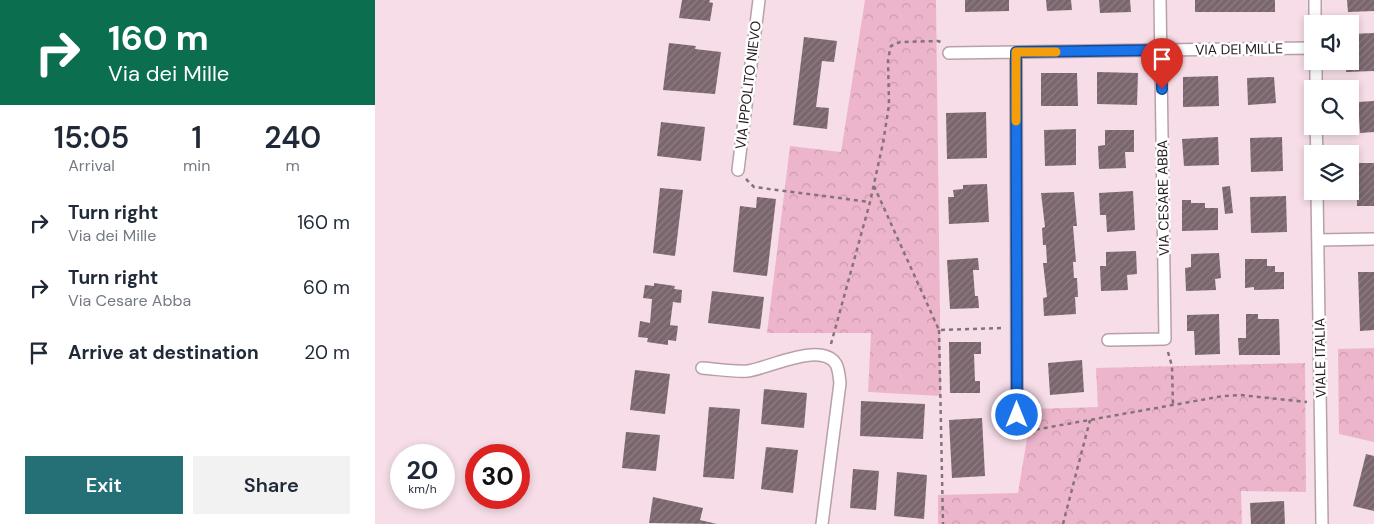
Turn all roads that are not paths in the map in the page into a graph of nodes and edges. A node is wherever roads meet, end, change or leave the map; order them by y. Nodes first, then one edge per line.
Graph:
1 (759, 0) edge
2 (1160, 0) edge
3 (1315, 0) edge
4 (1315, 15) edge
5 (1304, 48) edge
6 (1161, 50) junction
7 (1016, 52) junction
8 (949, 53) road end
9 (738, 170) road end
10 (1317, 200) edge
11 (1374, 239) edge
12 (1318, 240) junction
13 (1108, 340) dead end
14 (702, 368) dead end
15 (1017, 433) road end
16 (822, 524) edge
17 (1322, 524) edge

1 - 9 street, VIA IPPOLITO NIEVO
2 - 6 street, VIA CESARE ABBA
3 - 4 street
5 - 6 street, VIA DEI MILLE
6 - 7 street, VIA DEI MILLE
6 - 13 street, VIA CESARE ABBA
7 - 8 street, VIA DEI MILLE
7 - 15 street
10 - 12 street, VIALE ITALIA
11 - 12 street
12 - 17 street, VIALE ITALIA
14 - 16 street

